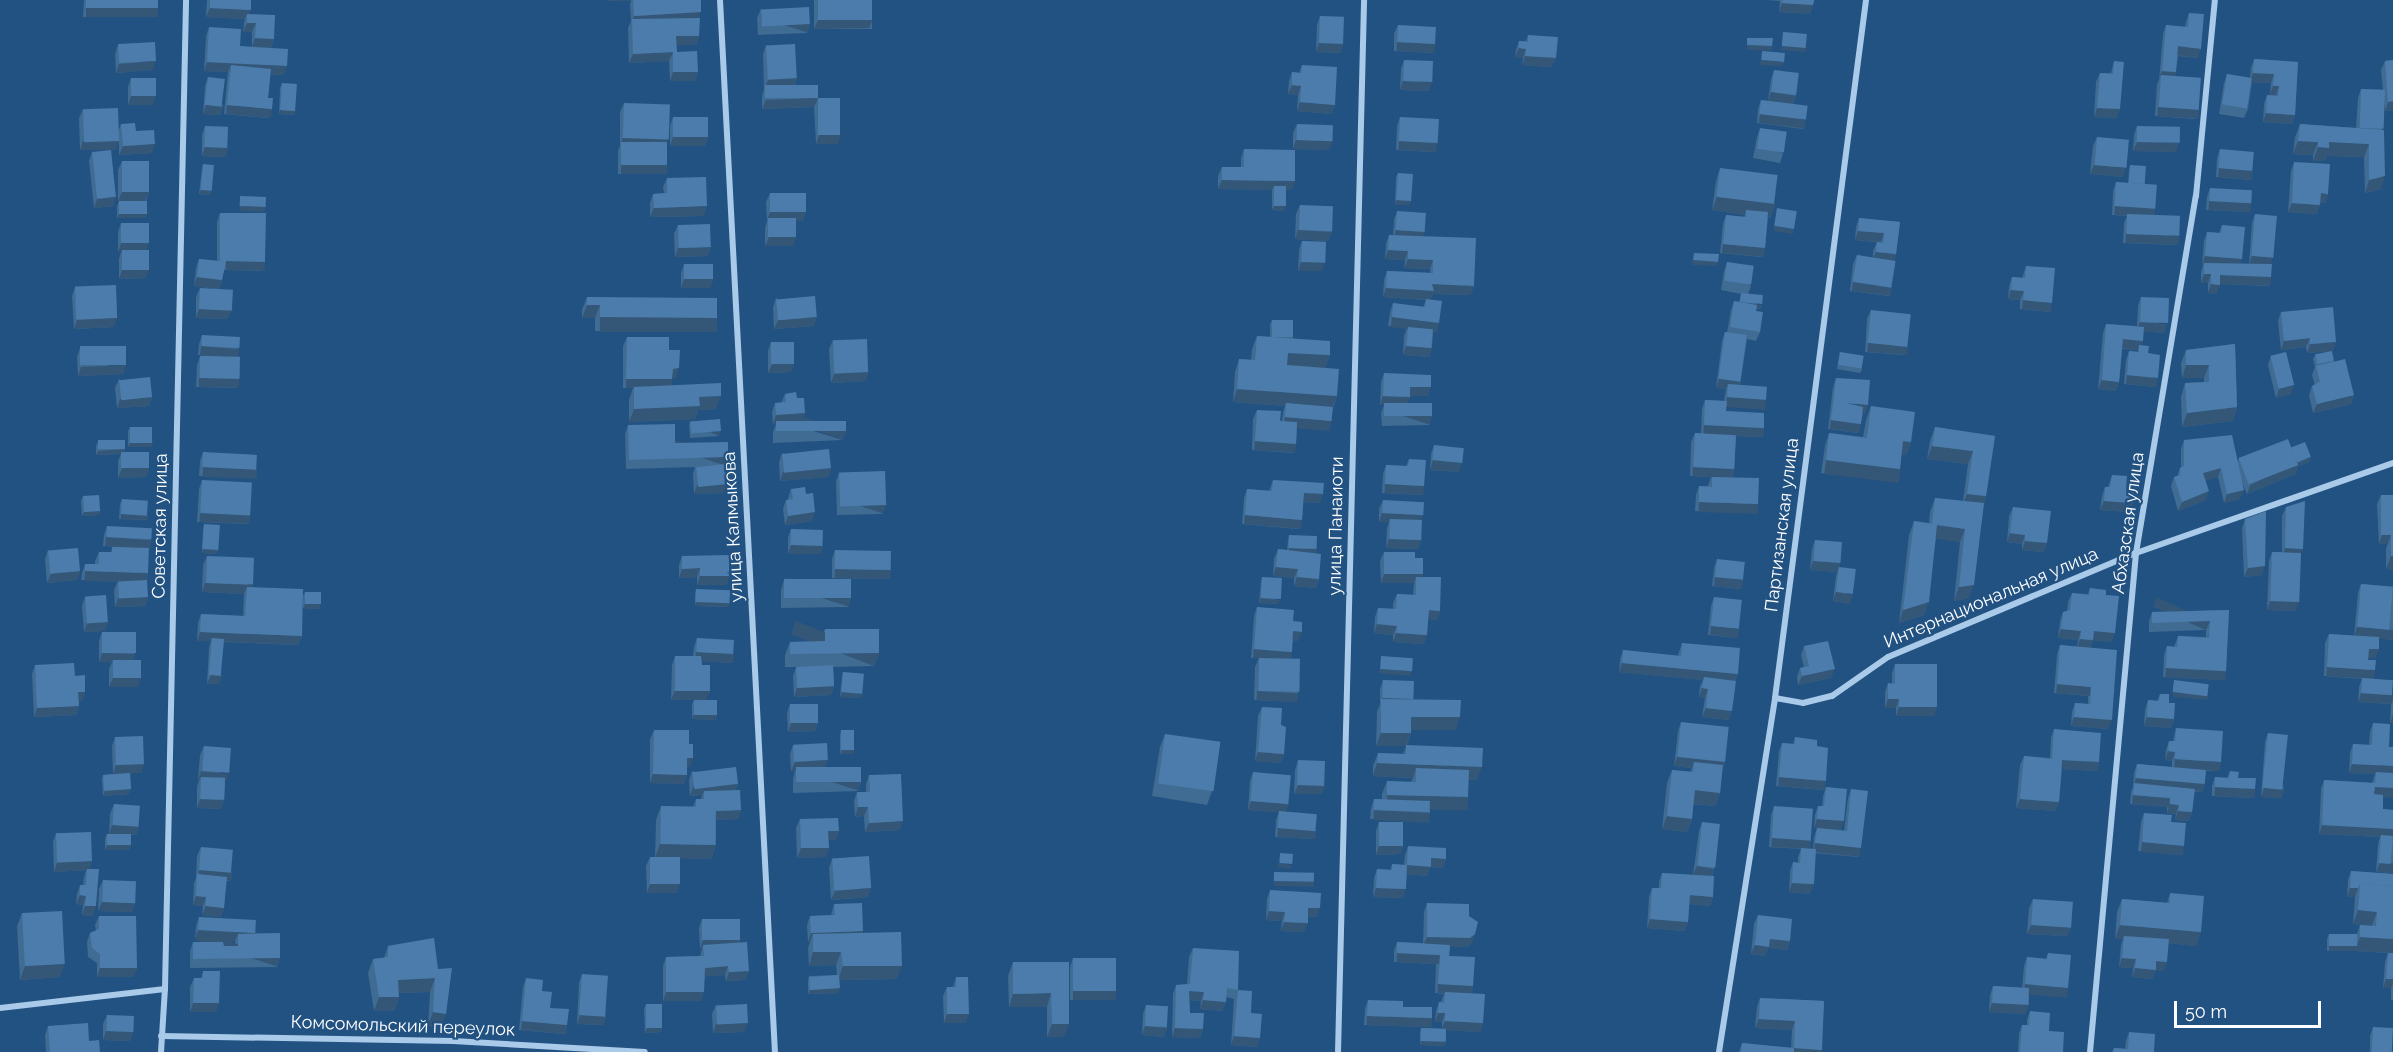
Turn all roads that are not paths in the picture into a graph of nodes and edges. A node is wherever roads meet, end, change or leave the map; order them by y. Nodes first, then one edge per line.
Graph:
1 (186, 0) edge
2 (720, 0) edge
3 (1365, 0) edge
4 (1866, 0) edge
5 (2215, 0) edge
6 (2393, 463) edge
7 (2136, 553) junction
8 (1775, 698) junction
9 (165, 989) junction
10 (0, 1008) edge
11 (160, 1036) junction
12 (161, 1052) edge
13 (645, 1052) edge
14 (775, 1052) edge
15 (1338, 1052) edge
16 (1719, 1052) edge
17 (2090, 1052) edge

1 - 9 street, Советская улица
2 - 14 street, улица Калмыкова
3 - 15 street, улица Панаиоти
4 - 8 street, Партизанская улица
5 - 7 street, Абхазская улица
6 - 7 street, Интернациональная улица
7 - 8 street, Интернациональная улица
7 - 17 street, Абхазская улица
8 - 16 street, Партизанская улица
9 - 10 street
9 - 11 street, Советская улица
11 - 12 street, Советская улица
11 - 13 street, Комсомольский переулок

